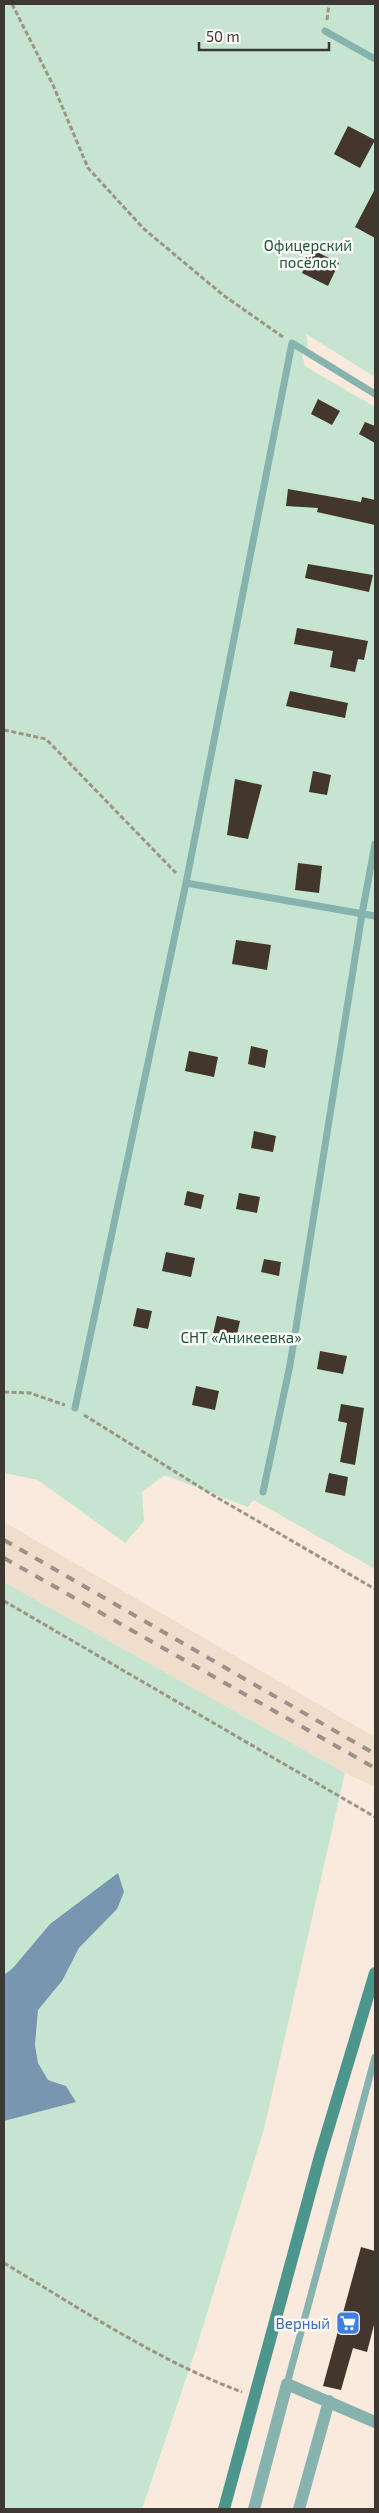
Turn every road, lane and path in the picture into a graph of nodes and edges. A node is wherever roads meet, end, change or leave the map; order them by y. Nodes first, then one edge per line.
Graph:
1 (12, 4) edge
2 (329, 4) edge
3 (325, 30) joint
4 (375, 59) edge
5 (292, 343) junction
6 (375, 394) edge
7 (4, 730) edge
8 (375, 844) edge
9 (186, 883) junction
10 (362, 914) junction
11 (375, 916) edge
12 (4, 1392) edge
13 (75, 1408) junction
14 (263, 1492) dead end
15 (375, 1589) edge
16 (4, 1601) edge
17 (375, 1817) edge
18 (375, 1973) edge
19 (375, 2057) edge
20 (4, 2263) edge
21 (287, 2384) junction
22 (254, 2397) junction
23 (329, 2401) junction
24 (375, 2422) edge
25 (224, 2509) edge
26 (254, 2509) edge
27 (299, 2509) edge

1 - 5 path
2 - 3 path
3 - 4 lane
5 - 6 lane
5 - 9 lane
7 - 9 path
8 - 10 lane
9 - 10 lane
9 - 13 lane
10 - 11 lane
10 - 14 lane
12 - 13 path
13 - 15 path
16 - 17 path
18 - 22 street
19 - 21 lane
20 - 22 path
21 - 23 street
21 - 26 street
22 - 25 street
23 - 24 street
23 - 27 street

